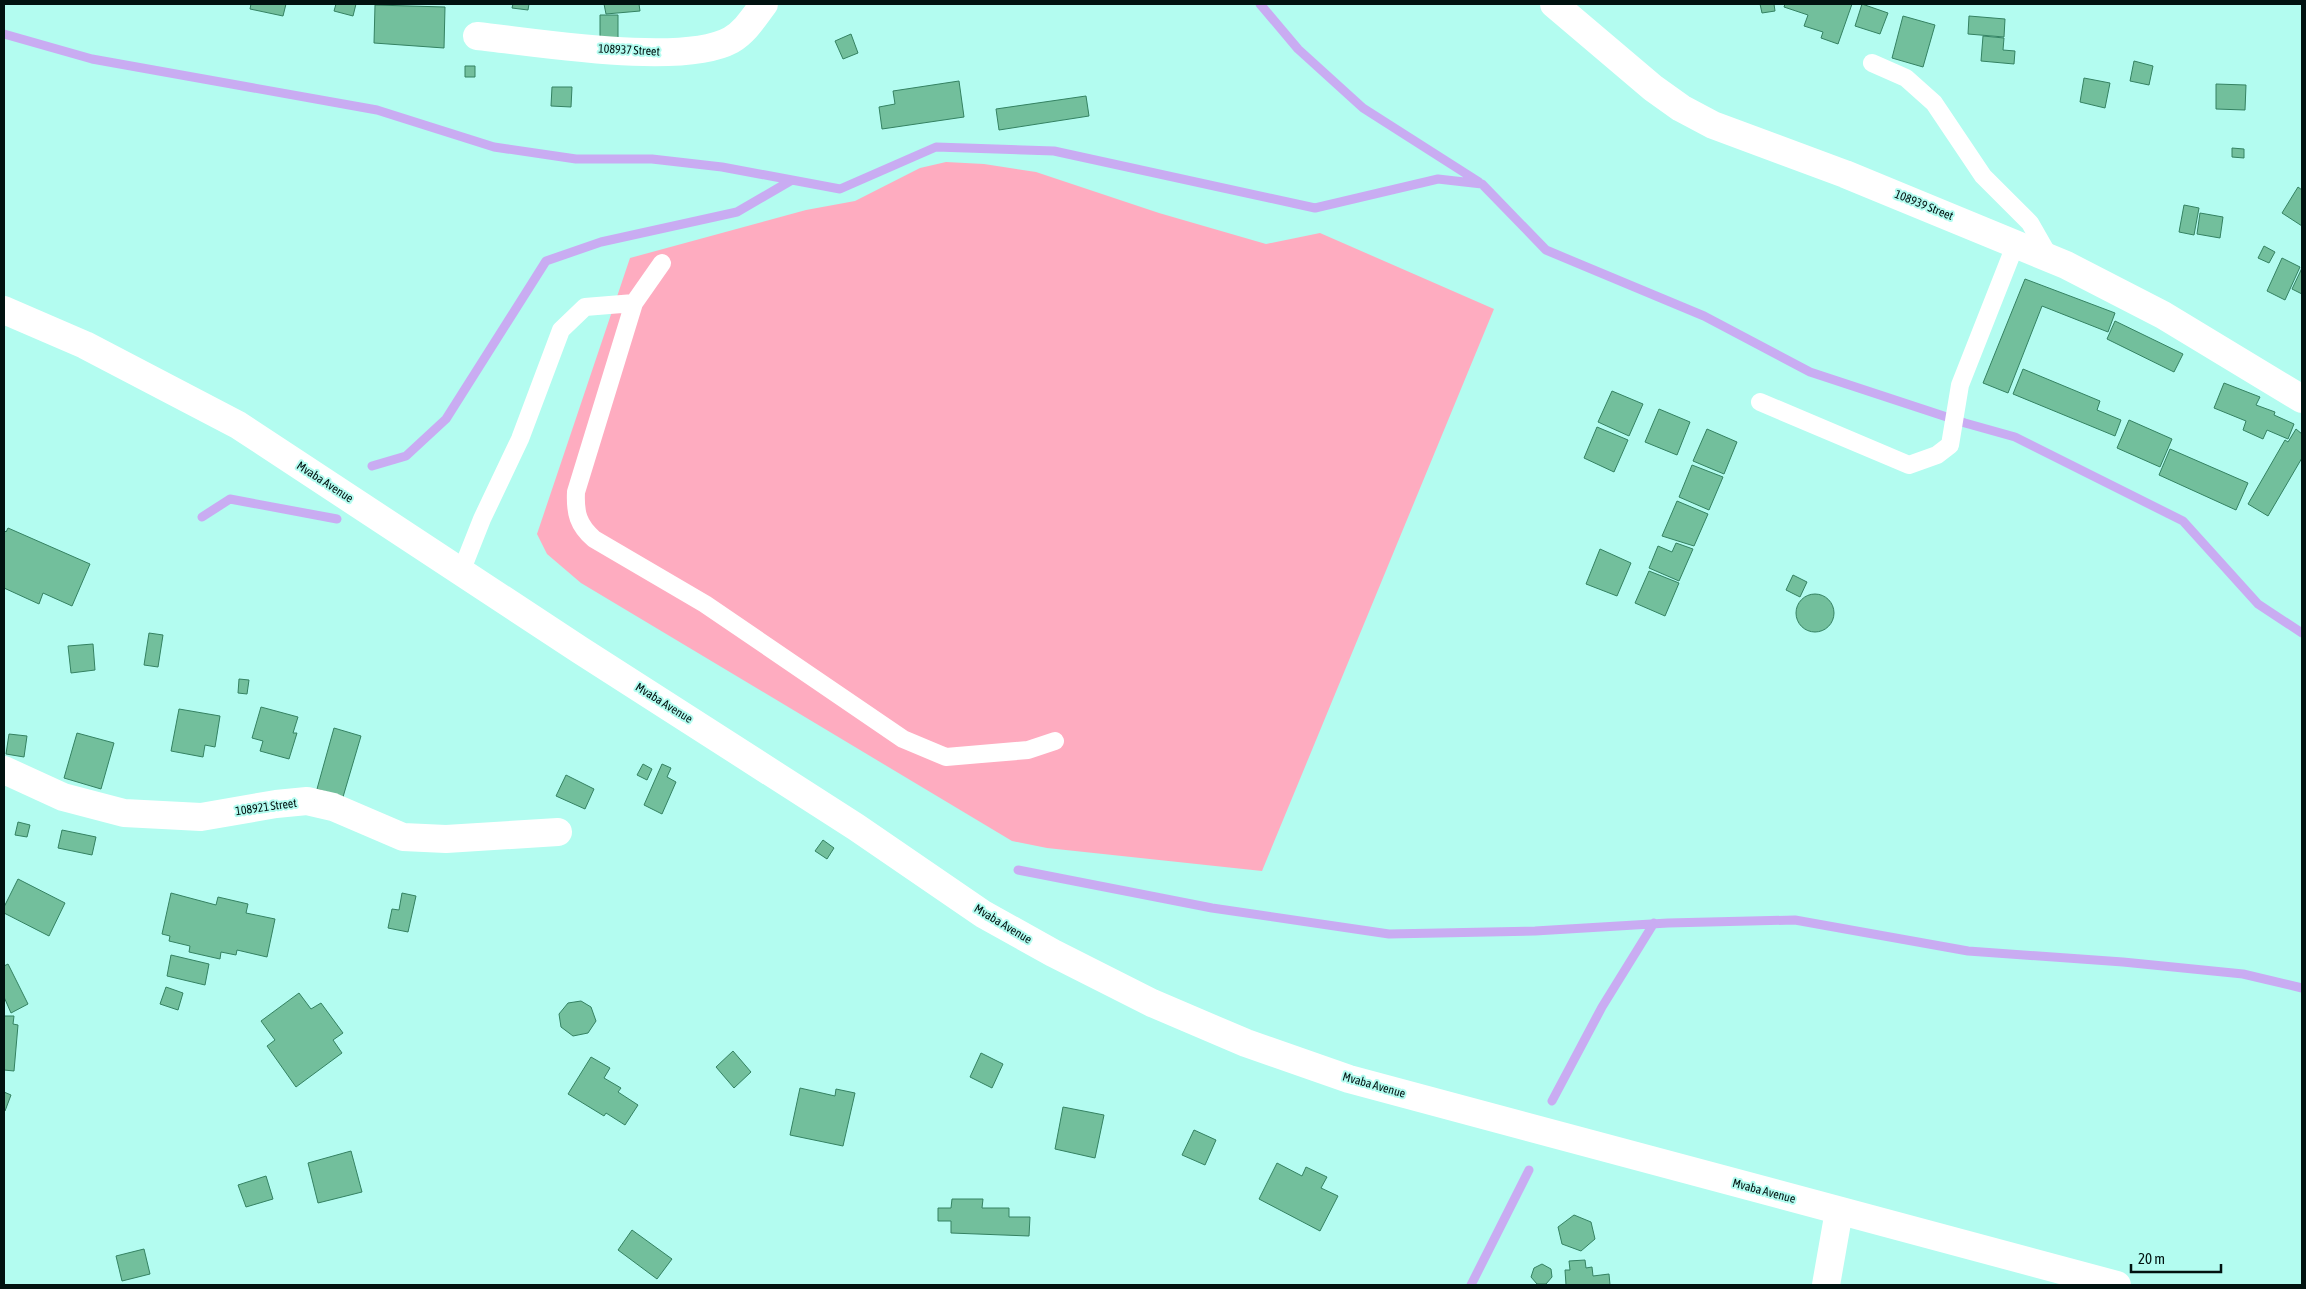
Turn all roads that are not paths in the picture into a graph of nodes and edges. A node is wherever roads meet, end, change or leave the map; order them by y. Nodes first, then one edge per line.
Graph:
1 (764, 4) edge
2 (1554, 4) edge
3 (477, 36) dead end
4 (1872, 63) dead end
5 (2016, 244) junction
6 (2050, 258) junction
7 (662, 262) dead end
8 (634, 303) junction
9 (4, 310) edge
10 (2302, 399) edge
11 (1760, 402) dead end
12 (461, 572) junction
13 (1055, 741) dead end
14 (4, 770) edge
15 (558, 832) dead end
16 (1839, 1211) junction
17 (1826, 1285) edge
18 (2117, 1285) edge

1 - 3 street, 108937 Street
2 - 5 street, 108939 Street
4 - 6 lane
5 - 6 street, 108939 Street
5 - 11 lane
6 - 10 street, 108939 Street
7 - 8 lane
8 - 12 lane
8 - 13 lane
9 - 12 street, Mvaba Avenue
12 - 16 street, Mvaba Avenue
14 - 15 street, 108921 Street
16 - 17 street
16 - 18 street, Mvaba Avenue

